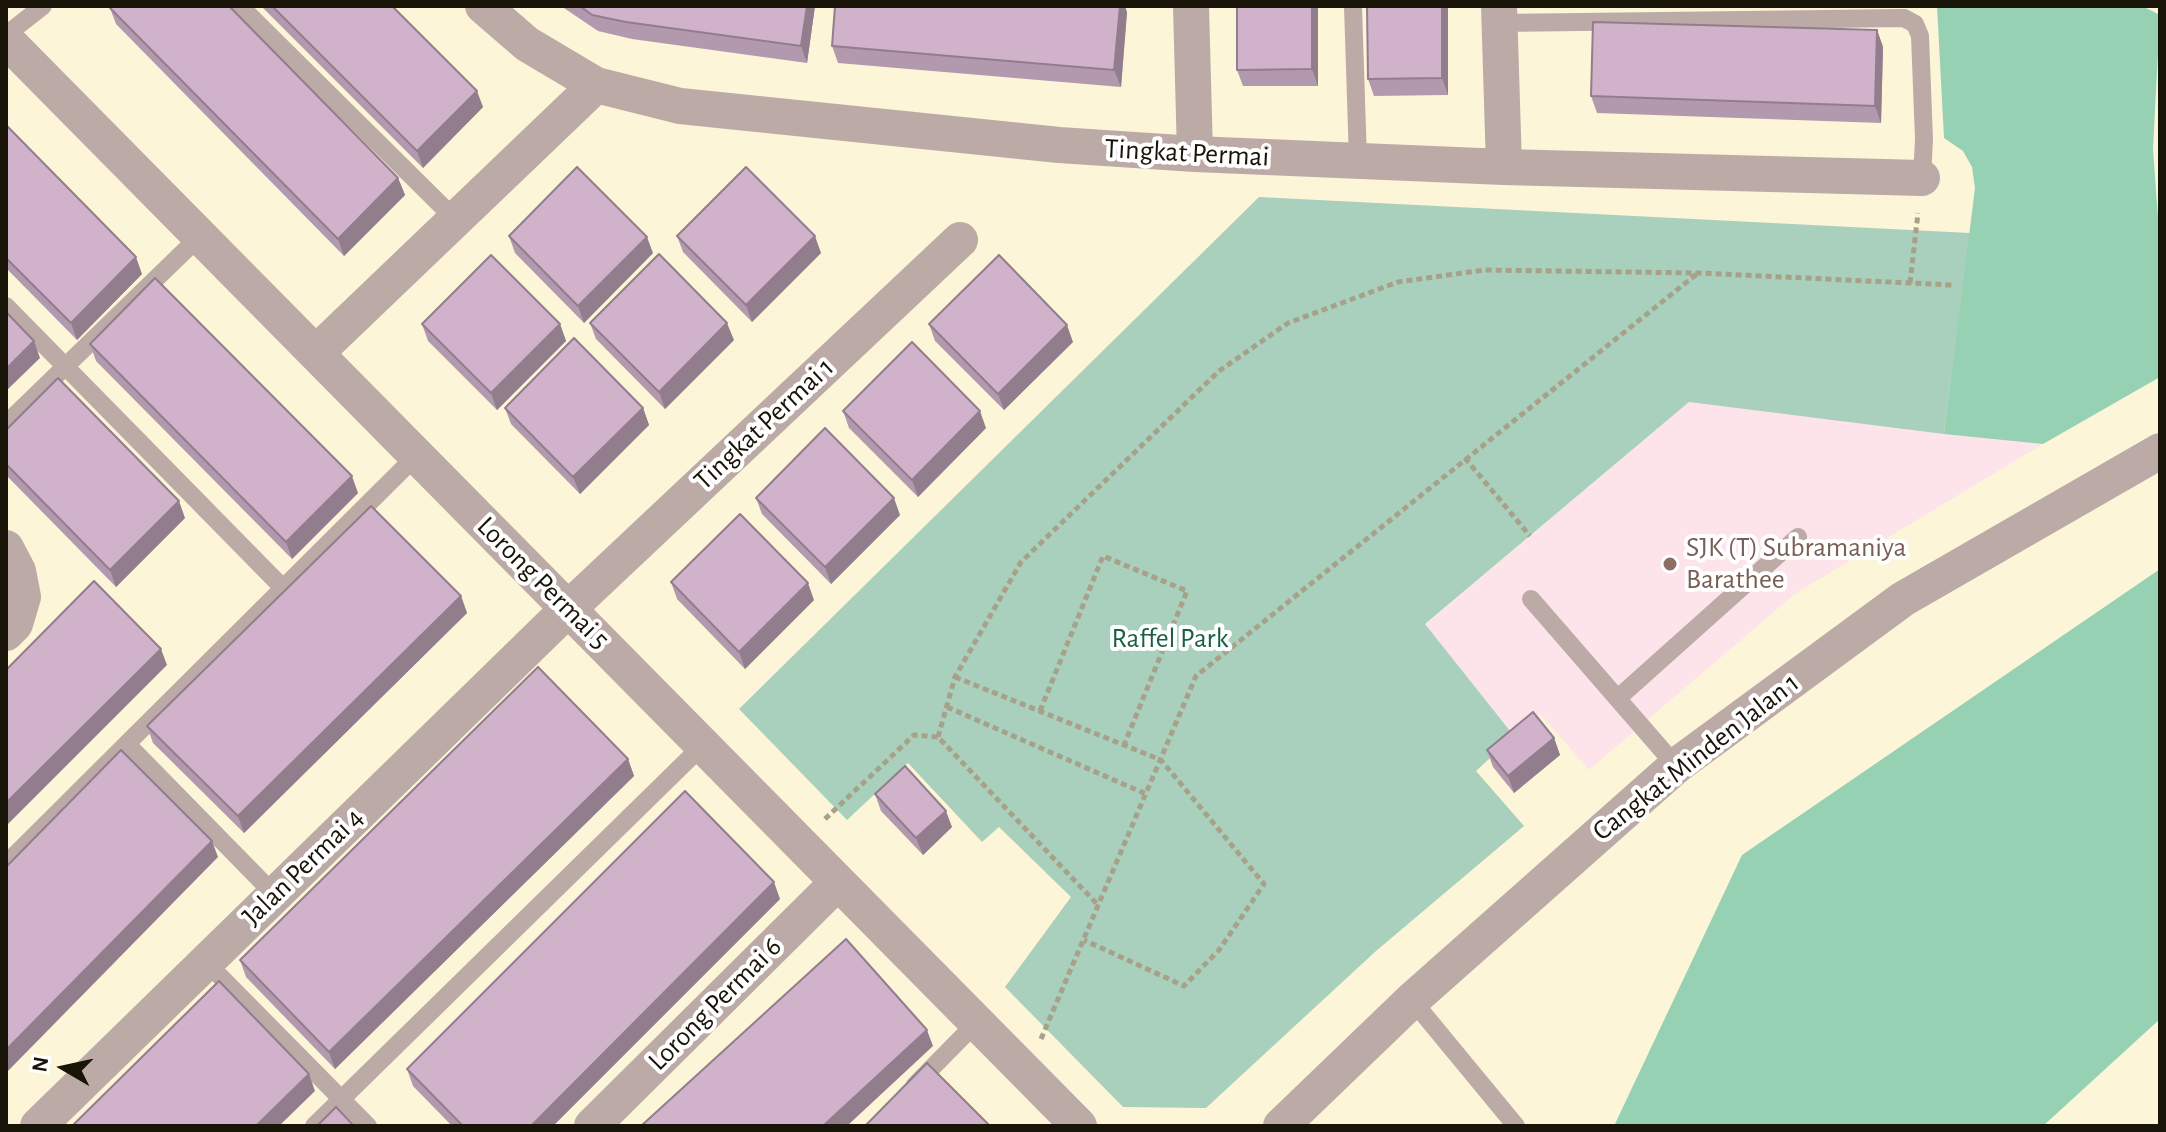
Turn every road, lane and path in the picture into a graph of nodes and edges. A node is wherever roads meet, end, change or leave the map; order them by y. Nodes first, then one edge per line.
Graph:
1 (43, 6) edge
2 (240, 6) edge
3 (483, 6) edge
4 (1191, 6) edge
5 (1353, 6) edge
6 (1659, 13) edge
7 (1500, 14) edge
8 (6, 37) edge
9 (596, 85) junction
10 (1195, 154) junction
11 (1358, 161) junction
12 (1504, 167) junction
13 (1920, 193) junction
14 (456, 220) junction
15 (200, 236) junction
16 (960, 240) dead end
17 (1699, 273) junction
18 (1910, 283) junction
19 (1952, 285) dead end
20 (6, 306) edge
21 (316, 353) junction
22 (65, 367) junction
23 (6, 424) edge
24 (2160, 451) edge
25 (417, 455) junction
26 (1465, 458) junction
27 (1530, 536) dead end
28 (1798, 537) dead end
29 (6, 548) edge
30 (283, 588) junction
31 (1531, 599) dead end
32 (568, 609) junction
33 (6, 633) edge
34 (955, 677) junction
35 (1618, 698) junction
36 (947, 707) junction
37 (1040, 711) junction
38 (938, 737) junction
39 (127, 744) junction
40 (703, 745) junction
41 (1124, 745) junction
42 (1161, 760) junction
43 (1676, 766) junction
44 (1146, 794) junction
45 (799, 843) junction
46 (6, 864) edge
47 (838, 882) junction
48 (275, 895) junction
49 (1098, 905) junction
50 (1084, 940) junction
51 (206, 962) junction
52 (1412, 1000) junction
53 (977, 1022) junction
54 (1027, 1073) junction
55 (905, 1095) edge
56 (341, 1099) junction
57 (38, 1126) edge
58 (314, 1126) edge
59 (368, 1126) edge
60 (592, 1126) edge
61 (1079, 1126) edge
62 (1281, 1126) edge
63 (1516, 1126) edge

1 - 8 lane
2 - 14 lane
3 - 9 street, Tingkat Permai
4 - 10 street
5 - 11 lane
6 - 7 lane
6 - 13 lane
7 - 12 street
8 - 15 street, Lorong Permai 5
9 - 10 street, Tingkat Permai
9 - 14 street
10 - 11 street, Tingkat Permai
11 - 12 street, Tingkat Permai
12 - 13 street, Tingkat Permai
13 - 18 path
14 - 21 street
15 - 21 street, Lorong Permai 5
15 - 22 lane
16 - 32 street, Tingkat Permai 1
17 - 18 path
17 - 26 path
17 - 34 path
18 - 19 path
20 - 22 lane
21 - 25 street, Lorong Permai 5
22 - 23 lane
22 - 30 lane
24 - 43 street, Cangkat Minden Jalan 1
25 - 30 lane
25 - 32 street, Lorong Permai 5
26 - 27 path
26 - 42 path
28 - 35 lane
29 - 33 street
30 - 39 lane
31 - 35 lane
32 - 40 street, Lorong Permai 5
32 - 48 street, Jalan Permai 4
34 - 36 path
34 - 37 path
35 - 43 lane
36 - 38 path
36 - 44 path
37 - 41 path
37 - 41 path
38 - 45 path
38 - 49 path
39 - 46 lane
39 - 48 lane
40 - 45 street, Lorong Permai 5
40 - 56 lane
41 - 42 path
42 - 44 path
42 - 50 path
43 - 52 street, Cangkat Minden Jalan 1
44 - 49 path
45 - 47 street, Lorong Permai 5
47 - 53 street, Lorong Permai 5
47 - 60 street, Lorong Permai 6
48 - 51 street, Jalan Permai 4
49 - 50 path
50 - 54 path
51 - 56 lane
51 - 57 street, Jalan Permai 4
52 - 62 street, Cangkat Minden Jalan 1
52 - 63 lane
53 - 54 street, Lorong Permai 5
53 - 55 lane
54 - 61 street, Lorong Permai 5
56 - 58 lane
56 - 59 lane

